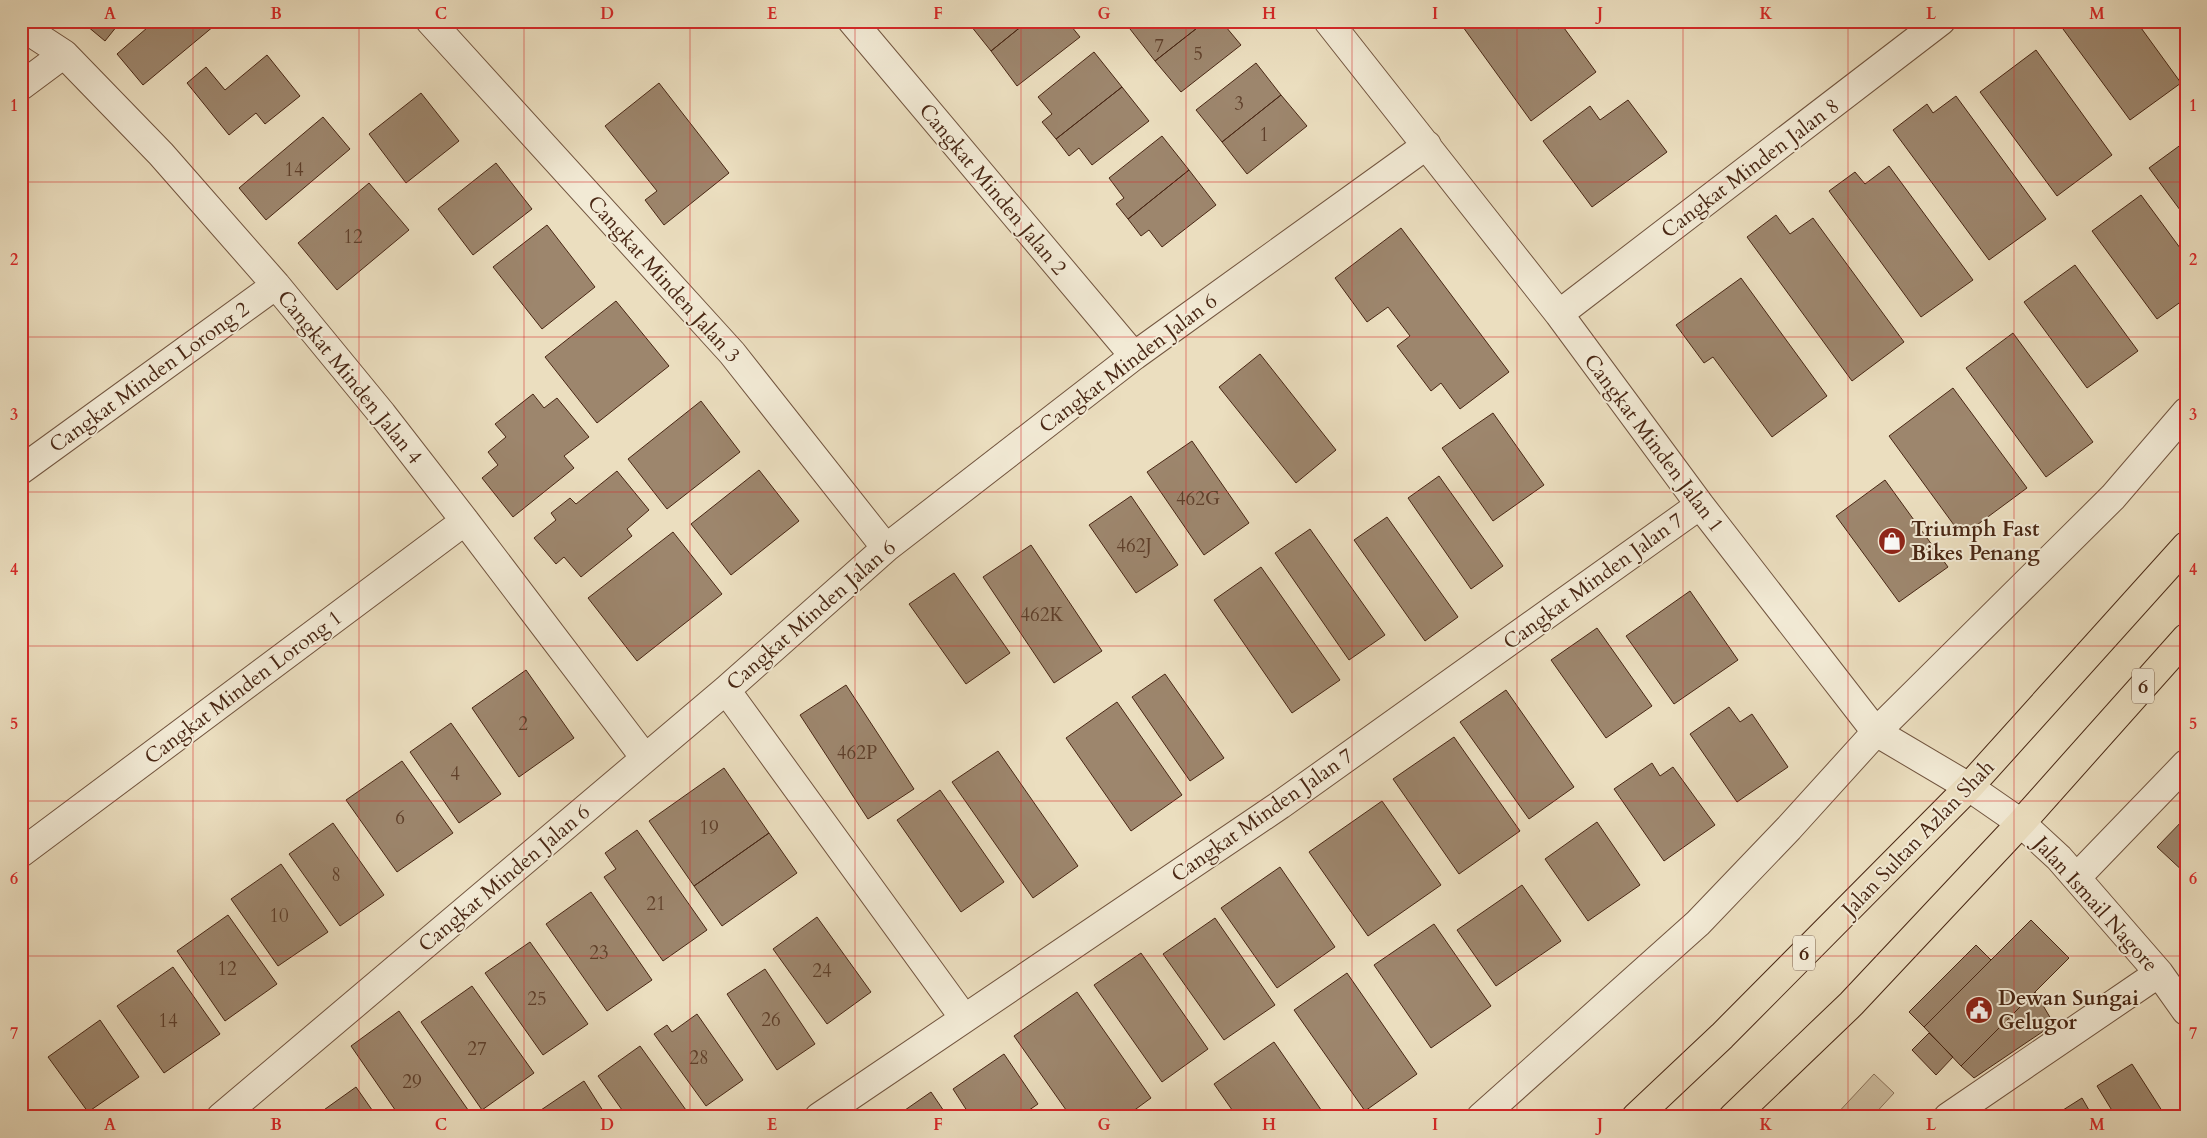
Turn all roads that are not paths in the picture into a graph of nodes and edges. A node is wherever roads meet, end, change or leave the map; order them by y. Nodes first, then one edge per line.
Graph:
1 (430, 21) edge
2 (852, 21) edge
3 (1328, 21) edge
4 (1941, 21) edge
5 (21, 26) edge
6 (64, 54) junction
7 (21, 86) edge
8 (1427, 145) junction
9 (276, 285) junction
10 (1559, 314) junction
11 (1134, 356) junction
12 (2186, 412) edge
13 (21, 470) edge
14 (1700, 505) junction
15 (465, 521) junction
16 (2186, 546) edge
17 (886, 548) junction
18 (2186, 638) edge
19 (726, 690) junction
20 (1876, 732) junction
21 (645, 758) junction
22 (2186, 764) edge
23 (1970, 787) junction
24 (2021, 823) junction
25 (21, 853) edge
26 (2077, 878) junction
27 (2159, 973) junction
28 (2184, 1003) edge
29 (964, 1018) junction
30 (222, 1117) edge
31 (819, 1117) edge
32 (1481, 1117) edge
33 (1636, 1117) edge
34 (1733, 1117) edge
35 (1948, 1117) edge

1 - 17 street, Cangkat Minden Jalan 3
2 - 11 street, Cangkat Minden Jalan 2
3 - 8 street, Cangkat Minden Jalan 1
4 - 10 street, Cangkat Minden Jalan 8
5 - 6 street, Cangkat Minden Jalan 4
6 - 7 street
6 - 9 street, Cangkat Minden Jalan 4
8 - 10 street, Cangkat Minden Jalan 1
8 - 11 street, Cangkat Minden Jalan 6
9 - 13 street, Cangkat Minden Lorong 2
9 - 15 street, Cangkat Minden Jalan 4
10 - 14 street, Cangkat Minden Jalan 1
11 - 17 street, Cangkat Minden Jalan 6
12 - 20 street
14 - 20 street, Cangkat Minden Jalan 1
14 - 29 street, Cangkat Minden Jalan 7
15 - 21 street, Cangkat Minden Jalan 4
15 - 25 street, Cangkat Minden Lorong 1
16 - 23 highway, Jalan Sultan Azlan Shah / 6
17 - 19 street, Cangkat Minden Jalan 6
18 - 24 highway, 6
19 - 21 street, Cangkat Minden Jalan 6
19 - 29 street
20 - 23 street, Cangkat Minden Jalan 1
20 - 32 street
21 - 30 street, Cangkat Minden Jalan 6
22 - 26 street
23 - 24 street, Jalan Ismail Nagore
23 - 33 highway, Jalan Sultan Azlan Shah / 6
24 - 26 street, Jalan Ismail Nagore
24 - 34 highway, 6
26 - 27 street, Jalan Ismail Nagore
27 - 28 street, Jalan Ismail Nagore
27 - 35 street
29 - 31 street, Cangkat Minden Jalan 7

